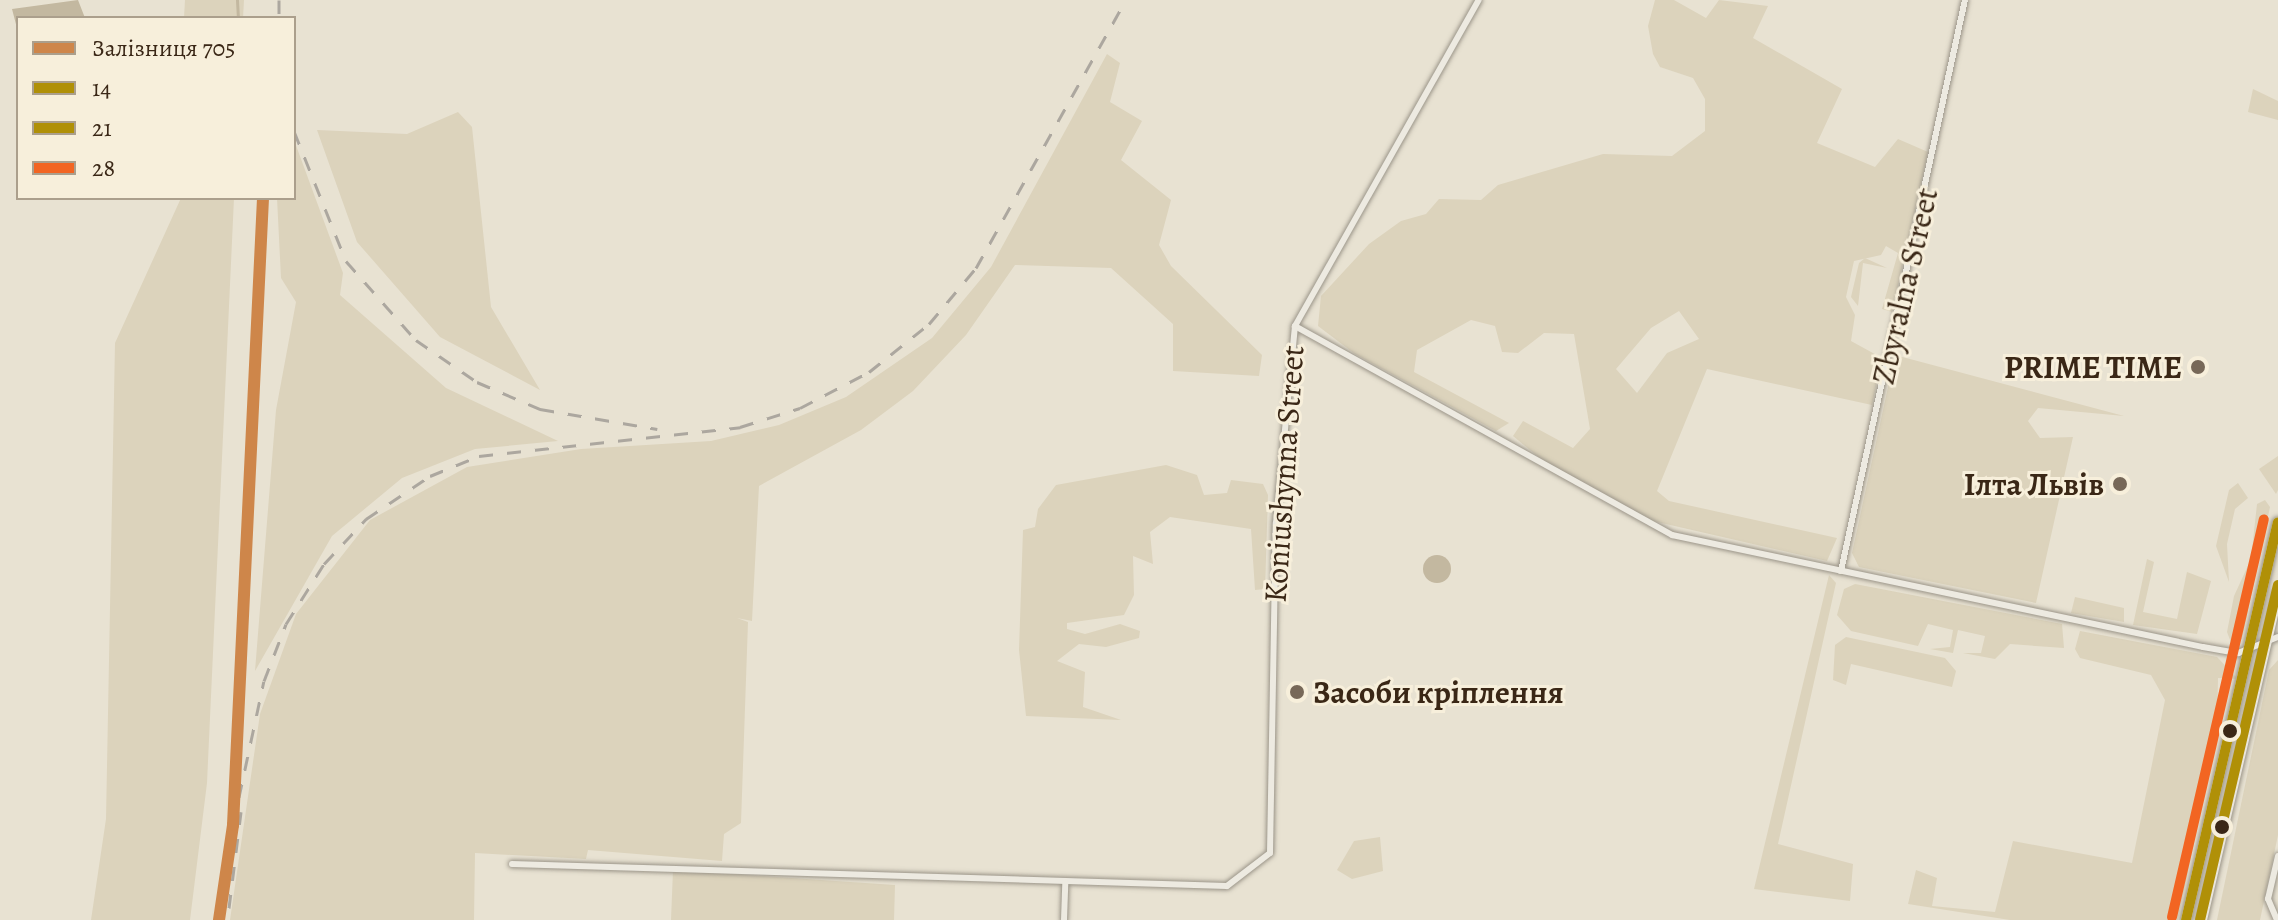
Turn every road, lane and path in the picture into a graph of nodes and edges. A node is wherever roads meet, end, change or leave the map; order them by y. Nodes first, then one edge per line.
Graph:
1 (1479, 0) edge
2 (1965, 0) edge
3 (1295, 326) junction
4 (2278, 523) edge
5 (1841, 571) junction
6 (2278, 594) edge
7 (2273, 637) edge
8 (2250, 651) junction
9 (2278, 856) edge
10 (512, 864) dead end
11 (1065, 882) junction
12 (1064, 920) edge
13 (2186, 920) edge
14 (2202, 920) edge
15 (2277, 920) edge

1 - 3 street, Koniushynna Street
2 - 5 street, Zbyralna Street
3 - 5 street
3 - 11 street, Koniushynna Street
4 - 8 main road
5 - 8 street
6 - 7 main road
7 - 8 street
7 - 14 main road
8 - 13 main road
9 - 15 street
10 - 11 street
11 - 12 street

